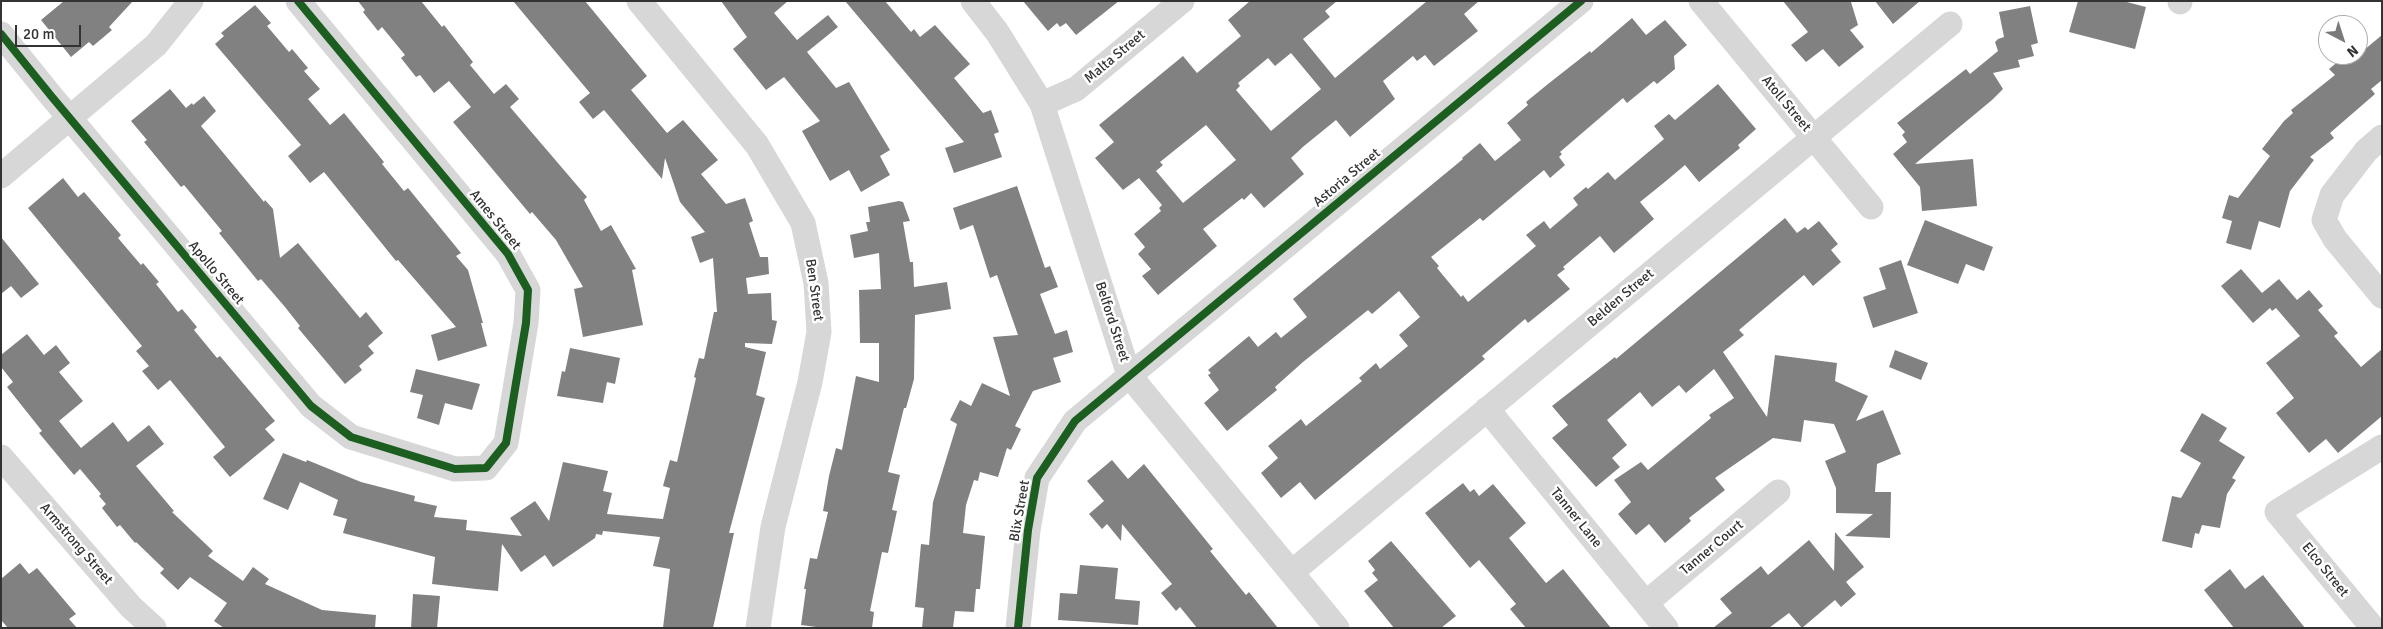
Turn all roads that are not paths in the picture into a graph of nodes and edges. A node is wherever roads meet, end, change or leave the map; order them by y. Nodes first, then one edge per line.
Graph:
1 (191, 1) edge
2 (298, 1) edge
3 (639, 1) edge
4 (973, 1) edge
5 (1182, 1) edge
6 (1581, 1) edge
7 (1701, 1) edge
8 (1950, 24) dead end
9 (1, 34) edge
10 (1042, 104) junction
11 (71, 119) junction
12 (2382, 137) edge
13 (1814, 138) junction
14 (1, 176) edge
15 (1871, 207) dead end
16 (2382, 296) edge
17 (1129, 375) junction
18 (1487, 409) junction
19 (2382, 447) edge
20 (1, 457) edge
21 (455, 469) joint
22 (1778, 492) dead end
23 (1292, 572) junction
24 (1646, 603) junction
25 (154, 628) edge
26 (758, 628) edge
27 (1018, 628) edge
28 (1337, 628) edge
29 (1666, 628) edge
30 (2373, 628) edge

1 - 11 street
2 - 21 street, Ames Street
3 - 26 street, Ben Street
4 - 10 street, Belford Street
5 - 10 street, Malta Street
6 - 17 street, Astoria Street
7 - 13 street, Atoll Street
8 - 13 street, Belden Street
9 - 11 street, Apollo Street
10 - 17 street, Belford Street
11 - 14 street
11 - 21 street, Apollo Street
12 - 16 street
13 - 15 street, Atoll Street
13 - 18 street, Belden Street
17 - 23 street, Belford Street
17 - 27 street, Blix Street
18 - 23 street, Belden Street
18 - 24 street, Tanner Lane
19 - 30 street, Elco Street
20 - 25 street, Armstrong Street
22 - 24 street, Tanner Court
23 - 28 street, Belford Street
24 - 29 street, Tanner Lane

